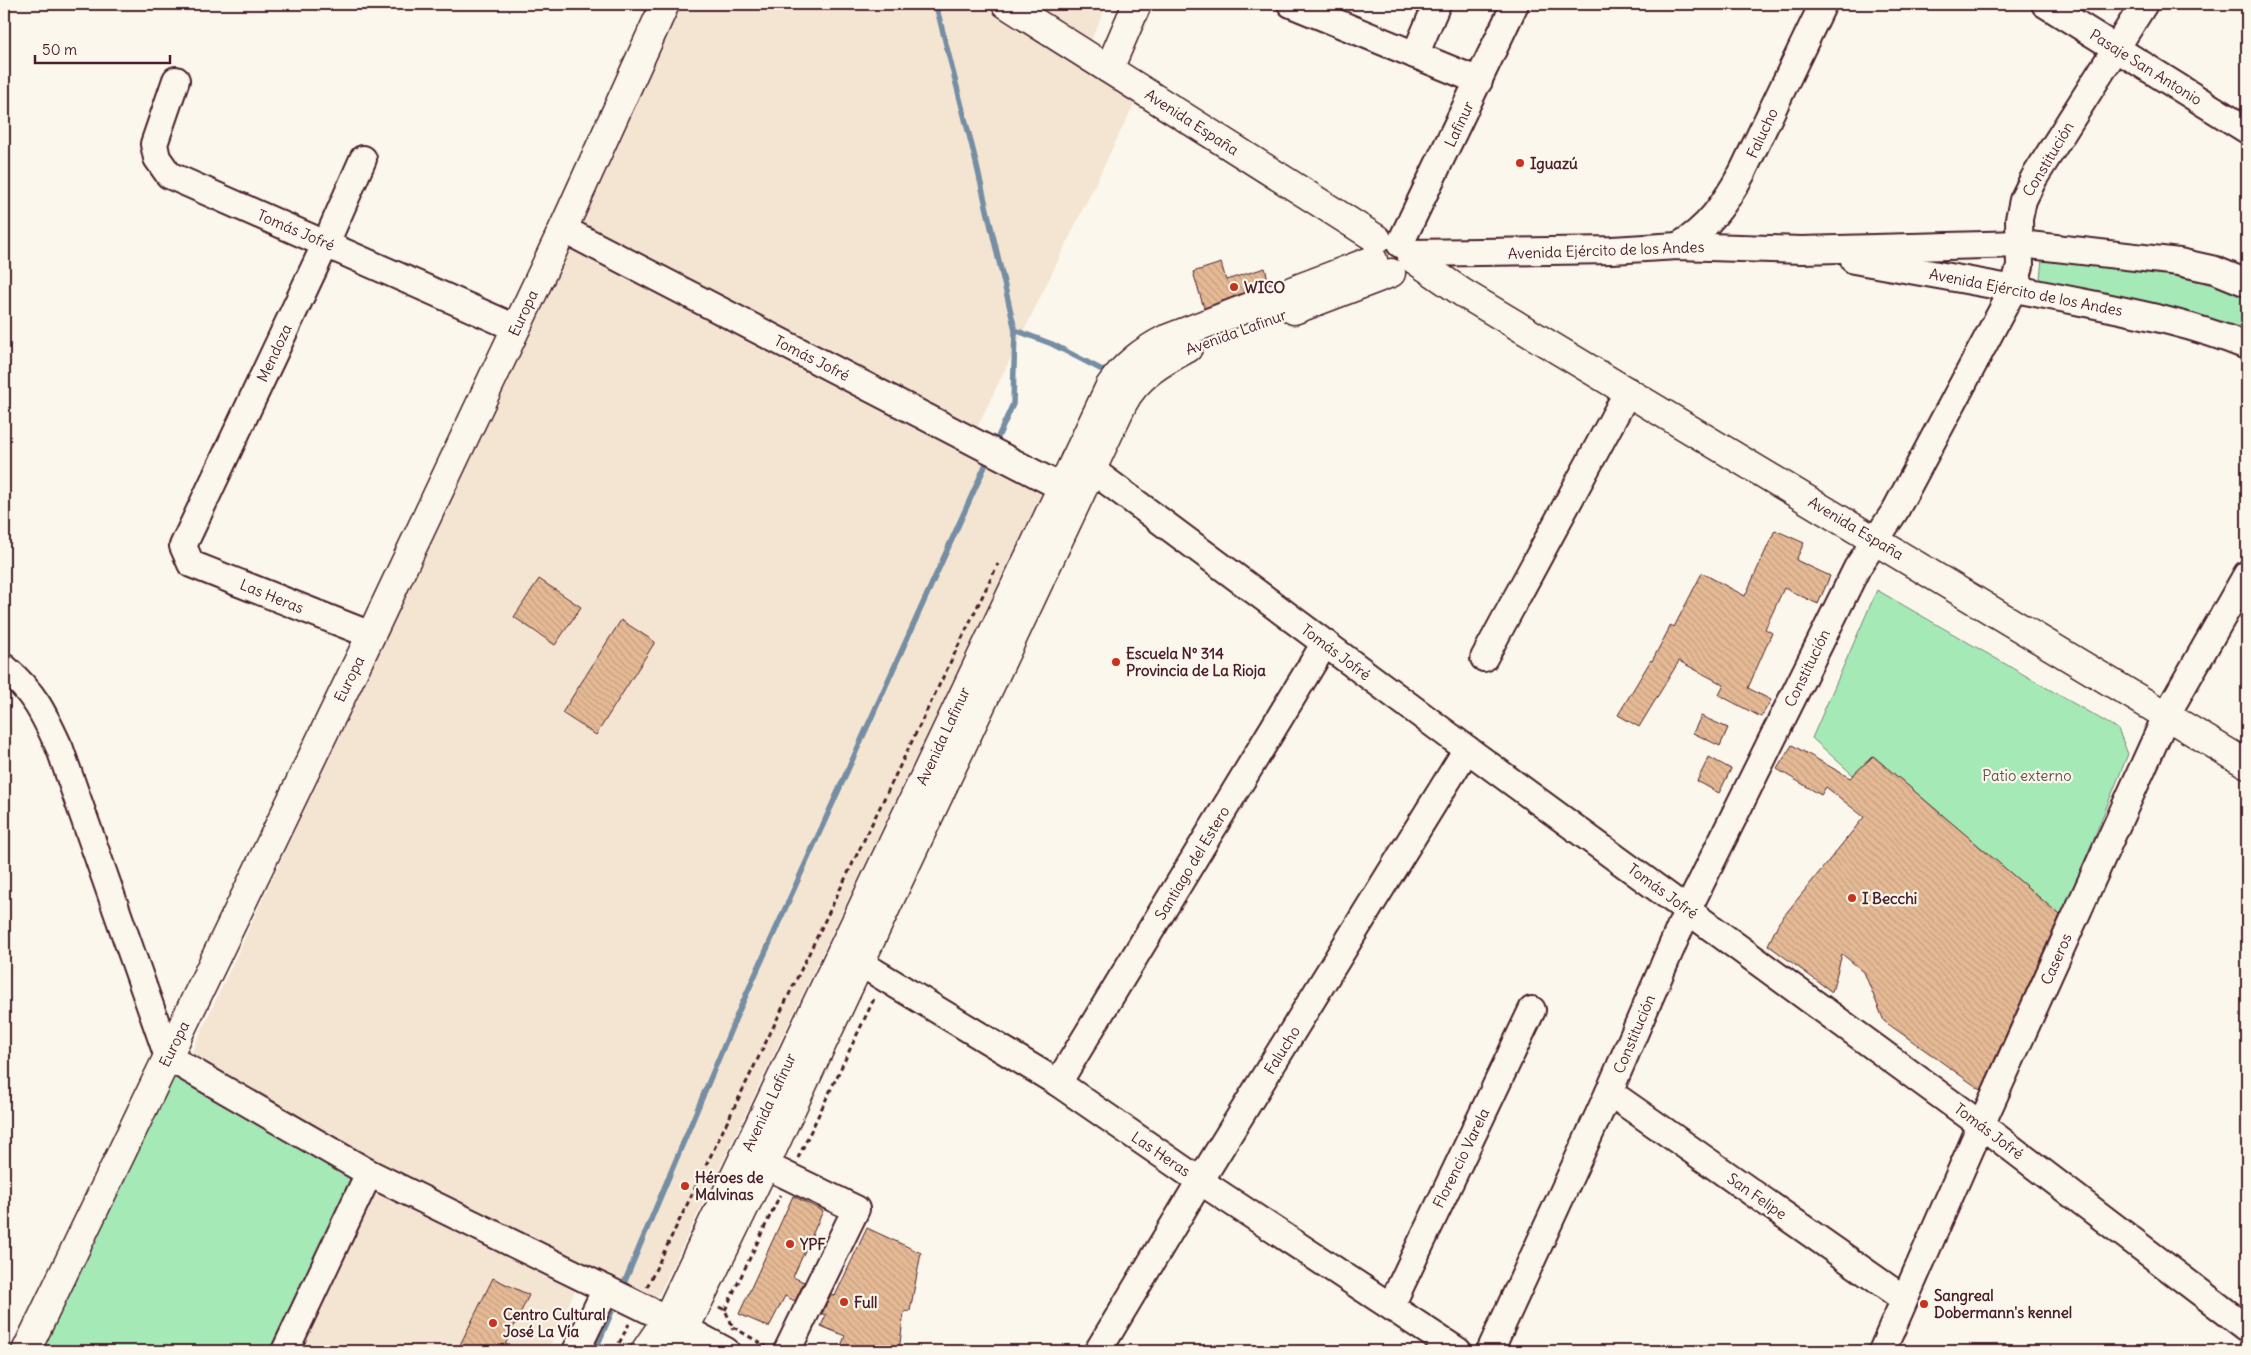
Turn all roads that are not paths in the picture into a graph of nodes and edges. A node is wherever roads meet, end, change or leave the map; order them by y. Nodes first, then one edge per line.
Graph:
1 (665, 4) edge
2 (1006, 4) edge
3 (1137, 4) edge
4 (1291, 4) edge
5 (1437, 4) edge
6 (1515, 4) edge
7 (1823, 4) edge
8 (2045, 4) edge
9 (2144, 4) edge
10 (2116, 50) junction
11 (1415, 55) junction
12 (1109, 69) junction
13 (176, 80) dead end
14 (1479, 81) junction
15 (2247, 130) edge
16 (363, 159) dead end
17 (563, 229) junction
18 (326, 243) junction
19 (2021, 244) junction
20 (1678, 246) junction
21 (1802, 250) junction
22 (1396, 257) junction
23 (2247, 283) edge
24 (2014, 288) junction
25 (516, 328) junction
26 (2247, 346) edge
27 (1628, 391) junction
28 (1083, 465) junction
29 (1061, 487) junction
30 (1876, 540) junction
31 (183, 546) joint
32 (2247, 574) edge
33 (371, 635) junction
34 (1325, 644) junction
35 (1484, 658) dead end
36 (4, 666) edge
37 (2167, 714) junction
38 (1467, 749) junction
39 (2247, 764) edge
40 (1688, 909) junction
41 (860, 963) junction
42 (1532, 1010) dead end
43 (168, 1057) junction
44 (1058, 1083) junction
45 (1609, 1092) junction
46 (1980, 1125) junction
47 (777, 1171) junction
48 (369, 1172) junction
49 (1200, 1181) junction
50 (606, 1289) junction
51 (1904, 1300) junction
52 (1391, 1306) junction
53 (2247, 1328) edge
54 (675, 1333) edge
55 (730, 1339) edge
56 (26, 1351) edge
57 (285, 1351) edge
58 (576, 1351) edge
59 (644, 1351) edge
60 (787, 1351) edge
61 (1098, 1351) edge
62 (1458, 1351) edge
63 (1490, 1351) edge
64 (1882, 1351) edge

1 - 17 main road, Europa
2 - 12 main road, Avenida España
3 - 12 main road
4 - 11 street
5 - 11 street
6 - 14 street, Lafinur
7 - 20 street, Falucho
8 - 10 street, Pasaje San Antonio
9 - 10 street, Constitución
10 - 15 street, Pasaje San Antonio
10 - 19 street, Constitución
11 - 14 street
12 - 22 main road, Avenida España
13 - 18 street, Tomás Jofré
14 - 22 street, Lafinur
16 - 18 street, Mendoza
17 - 25 main road, Europa
17 - 29 street, Tomás Jofré
18 - 25 street, Tomás Jofré
18 - 31 street, Mendoza
19 - 21 street, Avenida Ejército de los Andes
19 - 23 street, Avenida Ejército de los Andes
19 - 24 street, Constitución
20 - 21 street, Avenida Ejército de los Andes
20 - 22 street, Avenida Ejército de los Andes
21 - 24 street, Avenida Ejército de los Andes
22 - 27 main road, Avenida España
22 - 28 main road, Avenida Lafinur
24 - 26 street, Avenida Ejército de los Andes
24 - 30 street, Constitución
25 - 33 main road, Europa
27 - 30 main road, Avenida España
27 - 35 street
28 - 29 main road, Avenida Lafinur
28 - 34 street, Tomás Jofré
28 - 41 main road, Avenida Lafinur
29 - 54 main road, Avenida Lafinur
30 - 37 main road, Avenida España
30 - 40 street, Constitución
31 - 33 street, Las Heras
32 - 37 street, Caseros
33 - 43 main road, Europa
34 - 38 street, Tomás Jofré
34 - 44 street, Santiago del Estero
36 - 43 street
37 - 39 main road, Avenida España
37 - 46 street, Caseros
38 - 40 street, Tomás Jofré
38 - 49 street, Falucho
40 - 45 street, Constitución
40 - 46 street, Tomás Jofré
41 - 44 street, Las Heras
41 - 47 main road, Avenida Lafinur
42 - 52 street, Florencio Varela
43 - 48 street
43 - 56 main road, Europa
44 - 49 street, Las Heras
45 - 51 street, San Felipe
45 - 63 street, Constitución
46 - 51 street, Caseros
46 - 53 street, Tomás Jofré
47 - 54 main road, Avenida Lafinur
47 - 60 street
48 - 50 street
48 - 57 street
49 - 52 street, Las Heras
49 - 61 street, Falucho
50 - 54 street
50 - 58 street
51 - 64 street, Caseros
52 - 62 street, Las Heras
54 - 55 street
54 - 59 main road, Avenida Lafinur

